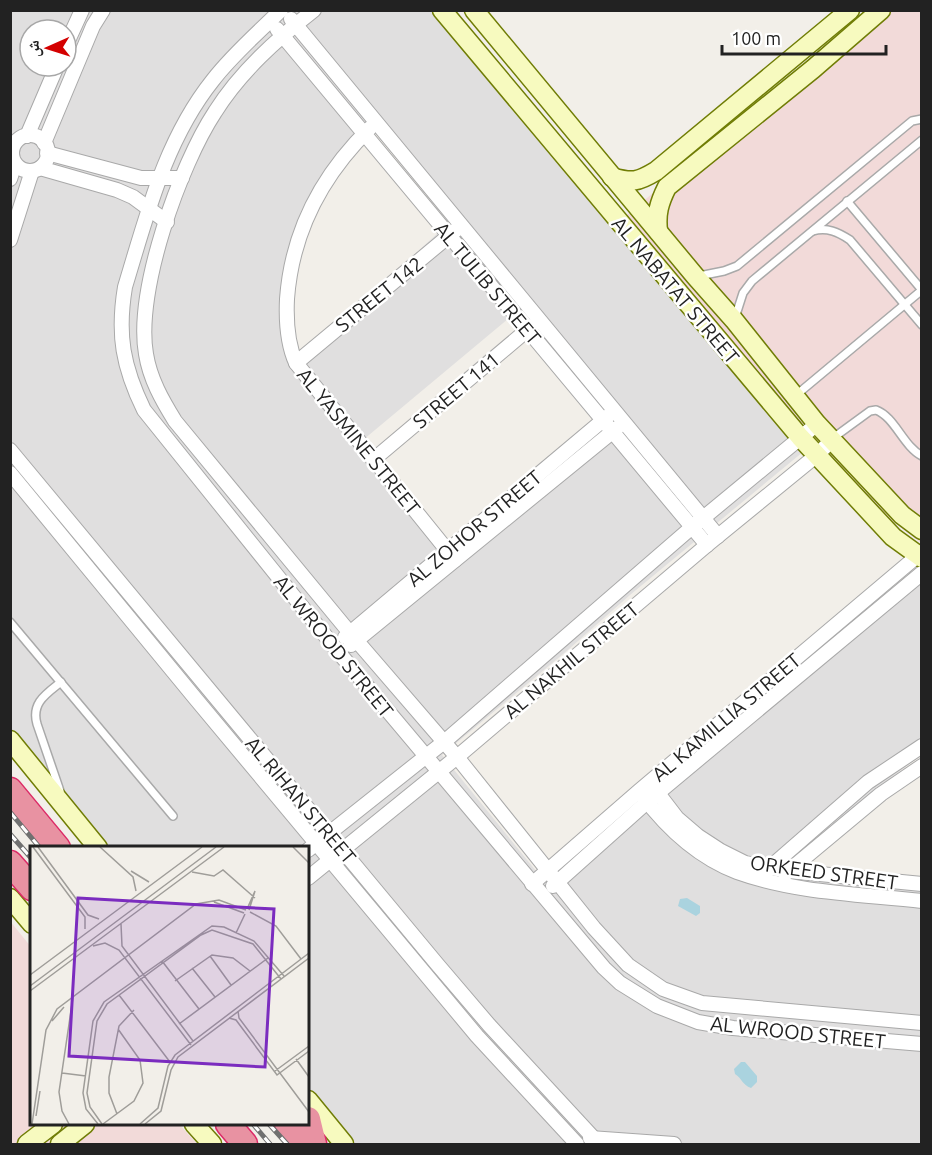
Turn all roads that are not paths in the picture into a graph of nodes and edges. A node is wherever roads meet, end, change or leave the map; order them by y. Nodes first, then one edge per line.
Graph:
1 (103, 10) edge
2 (283, 10) edge
3 (314, 10) edge
4 (442, 10) edge
5 (474, 10) edge
6 (850, 10) edge
7 (881, 10) edge
8 (270, 21) junction
9 (296, 24) junction
10 (283, 36) junction
11 (51, 78) edge
12 (921, 119) edge
13 (376, 122) junction
14 (364, 134) junction
15 (18, 140) edge
16 (921, 140) edge
17 (46, 148) junction
18 (13, 160) edge
19 (36, 169) junction
20 (612, 177) junction
21 (182, 178) junction
22 (10, 179) edge
23 (159, 179) junction
24 (847, 201) junction
25 (149, 208) junction
26 (167, 222) junction
27 (462, 226) junction
28 (658, 231) junction
29 (808, 233) junction
30 (449, 236) junction
31 (10, 240) edge
32 (695, 276) junction
33 (921, 290) edge
34 (905, 304) junction
35 (540, 320) junction
36 (734, 320) junction
37 (921, 325) edge
38 (527, 330) junction
39 (296, 363) junction
40 (795, 396) junction
41 (614, 411) junction
42 (602, 421) junction
43 (624, 423) junction
44 (817, 424) junction
45 (612, 432) junction
46 (186, 435) junction
47 (800, 437) junction
48 (832, 440) junction
49 (171, 446) junction
50 (10, 450) edge
51 (817, 455) junction
52 (921, 456) edge
53 (373, 460) junction
54 (212, 466) junction
55 (10, 473) edge
56 (197, 478) junction
57 (703, 518) junction
58 (691, 528) junction
59 (921, 530) edge
60 (718, 536) junction
61 (706, 545) junction
62 (451, 555) junction
63 (921, 559) edge
64 (10, 622) edge
65 (353, 637) junction
66 (337, 650) junction
67 (61, 682) junction
68 (10, 740) edge
69 (444, 742) junction
70 (921, 746) edge
71 (426, 756) junction
72 (457, 757) junction
73 (921, 766) edge
74 (439, 771) junction
75 (10, 790) edge
76 (648, 792) junction
77 (65, 805) junction
78 (173, 816) dead end
79 (328, 834) junction
80 (56, 846) edge
81 (96, 846) edge
82 (312, 847) edge
83 (342, 850) junction
84 (331, 859) junction
85 (10, 863) edge
86 (770, 867) junction
87 (548, 871) junction
88 (789, 871) junction
89 (309, 877) edge
90 (757, 878) junction
91 (558, 882) junction
92 (773, 882) junction
93 (532, 884) junction
94 (921, 884) edge
95 (30, 886) edge
96 (542, 895) junction
97 (10, 898) edge
98 (921, 901) edge
99 (30, 922) edge
100 (594, 928) junction
101 (579, 939) junction
102 (436, 963) junction
103 (425, 973) junction
104 (871, 1019) junction
105 (921, 1023) edge
106 (489, 1025) junction
107 (477, 1036) junction
108 (868, 1040) junction
109 (921, 1044) edge
110 (309, 1101) edge
111 (309, 1123) edge
112 (51, 1125) edge
113 (84, 1125) edge
114 (196, 1125) edge
115 (229, 1125) edge
116 (287, 1125) edge
117 (574, 1141) edge
118 (596, 1141) edge
119 (27, 1144) edge
120 (60, 1144) edge
121 (212, 1144) edge
122 (245, 1144) edge
123 (304, 1144) edge
124 (314, 1144) edge
125 (344, 1144) edge
126 (674, 1144) edge

1 - 17 street
2 - 8 street, AL WROOD STREET
2 - 9 street, AL TULIB STREET
3 - 9 street, AL WROOD STREET
4 - 47 street, AL NABATAT STREET
5 - 20 street, AL NABATAT STREET
6 - 20 street
7 - 28 street
8 - 10 street, AL TULIB STREET
8 - 23 street, AL WROOD STREET
9 - 10 street, AL WROOD STREET
9 - 13 street, AL TULIB STREET
10 - 14 street, AL TULIB STREET
10 - 21 street, AL WROOD STREET
11 - 15 street
12 - 32 lane
13 - 14 street, AL YASMINE STREET
13 - 27 street, AL TULIB STREET
14 - 30 street, AL TULIB STREET
14 - 39 street, AL YASMINE STREET
15 - 17 street
15 - 18 street
16 - 24 lane
17 - 19 street
17 - 23 street
18 - 19 street
18 - 22 street
19 - 25 street
19 - 31 street
20 - 28 street, AL NABATAT STREET
21 - 23 street
21 - 26 street, AL WROOD STREET
23 - 25 street, AL WROOD STREET
24 - 29 lane
24 - 33 lane
25 - 26 street
25 - 49 street, AL WROOD STREET
26 - 46 street, AL WROOD STREET
27 - 30 street, STREET 142
27 - 35 street, AL TULIB STREET
28 - 32 street, AL NABATAT STREET
29 - 34 lane
29 - 36 lane
30 - 38 street, AL TULIB STREET
30 - 39 street, STREET 142
32 - 36 street, AL NABATAT STREET
33 - 34 lane
34 - 37 lane
34 - 40 lane
35 - 38 street, STREET 141
35 - 41 street, AL TULIB STREET
36 - 40 street, AL NABATAT STREET
38 - 42 street, AL TULIB STREET
38 - 53 street, STREET 141
39 - 53 street, AL YASMINE STREET
40 - 44 street, AL NABATAT STREET
41 - 42 street, AL ZOHOR STREET
41 - 43 street, AL TULIB STREET
42 - 45 street, AL TULIB STREET
42 - 62 street, AL ZOHOR STREET
43 - 45 street, AL ZOHOR STREET
43 - 57 street, AL TULIB STREET
44 - 47 street, AL NAKHIL STREET
44 - 48 street, AL NABATAT STREET
45 - 58 street, AL TULIB STREET
45 - 62 street, AL ZOHOR STREET
46 - 49 street
46 - 54 street, AL WROOD STREET
47 - 51 street, AL NABATAT STREET
47 - 57 street, AL NAKHIL STREET
48 - 51 street, AL NAKHIL STREET
48 - 52 lane
48 - 59 street, AL NABATAT STREET
49 - 56 street, AL WROOD STREET
50 - 79 street, AL RIHAN STREET
51 - 60 street, AL NAKHIL STREET
51 - 63 street, AL NABATAT STREET
53 - 62 street, AL YASMINE STREET
54 - 56 street
54 - 65 street, AL WROOD STREET
55 - 82 street, AL RIHAN STREET
56 - 66 street, AL WROOD STREET
57 - 58 street, AL NAKHIL STREET
57 - 60 street, AL TULIB STREET
58 - 61 street, AL TULIB STREET
58 - 69 street, AL NAKHIL STREET
60 - 61 street, AL NAKHIL STREET
61 - 72 street, AL NAKHIL STREET
62 - 65 street, AL ZOHOR STREET
63 - 76 street, AL KAMILLIA STREET
64 - 67 lane
65 - 66 street, AL ZOHOR STREET
65 - 69 street, AL WROOD STREET
66 - 71 street, AL WROOD STREET
67 - 77 lane
67 - 78 lane
68 - 77 street
69 - 71 street, AL NAKHIL STREET
69 - 72 street, AL WROOD STREET
70 - 86 street
71 - 74 street, AL WROOD STREET
71 - 79 street, AL NAKHIL STREET
72 - 74 street, AL NAKHIL STREET
72 - 87 street, AL WROOD STREET
73 - 88 street
74 - 83 street, AL NAKHIL STREET
74 - 93 street, AL WROOD STREET
75 - 80 highway
76 - 86 street, ORKEED STREET
76 - 87 street, AL KAMILLIA STREET
76 - 90 street, ORKEED STREET
76 - 91 street, AL KAMILLIA STREET
77 - 81 street
79 - 82 street, AL NAKHIL STREET
79 - 83 street, AL RIHAN STREET
82 - 84 street, AL RIHAN STREET
83 - 84 street, AL NAKHIL STREET
83 - 102 street, AL RIHAN STREET
84 - 89 street, AL NAKHIL STREET
84 - 103 street, AL RIHAN STREET
85 - 95 highway
86 - 88 street, ORKEED STREET
86 - 90 street
87 - 91 street, AL WROOD STREET
87 - 93 street, AL KAMILLIA STREET
88 - 92 street
88 - 94 street, ORKEED STREET
90 - 92 street, ORKEED STREET
91 - 96 street, AL KAMILLIA STREET
91 - 100 street, AL WROOD STREET
92 - 98 street, ORKEED STREET
93 - 96 street, AL WROOD STREET
96 - 101 street, AL WROOD STREET
97 - 99 street
100 - 101 street
100 - 104 street, AL WROOD STREET
101 - 108 street, AL WROOD STREET
102 - 103 street
102 - 106 street, AL RIHAN STREET
103 - 107 street, AL RIHAN STREET
104 - 105 street, AL WROOD STREET
104 - 108 street
106 - 107 street
106 - 118 street, AL RIHAN STREET
107 - 117 street, AL RIHAN STREET
108 - 109 street, AL WROOD STREET
110 - 125 street
111 - 124 highway
112 - 119 street
113 - 120 street
114 - 121 street
115 - 122 highway
116 - 123 highway
117 - 118 street
118 - 126 street

